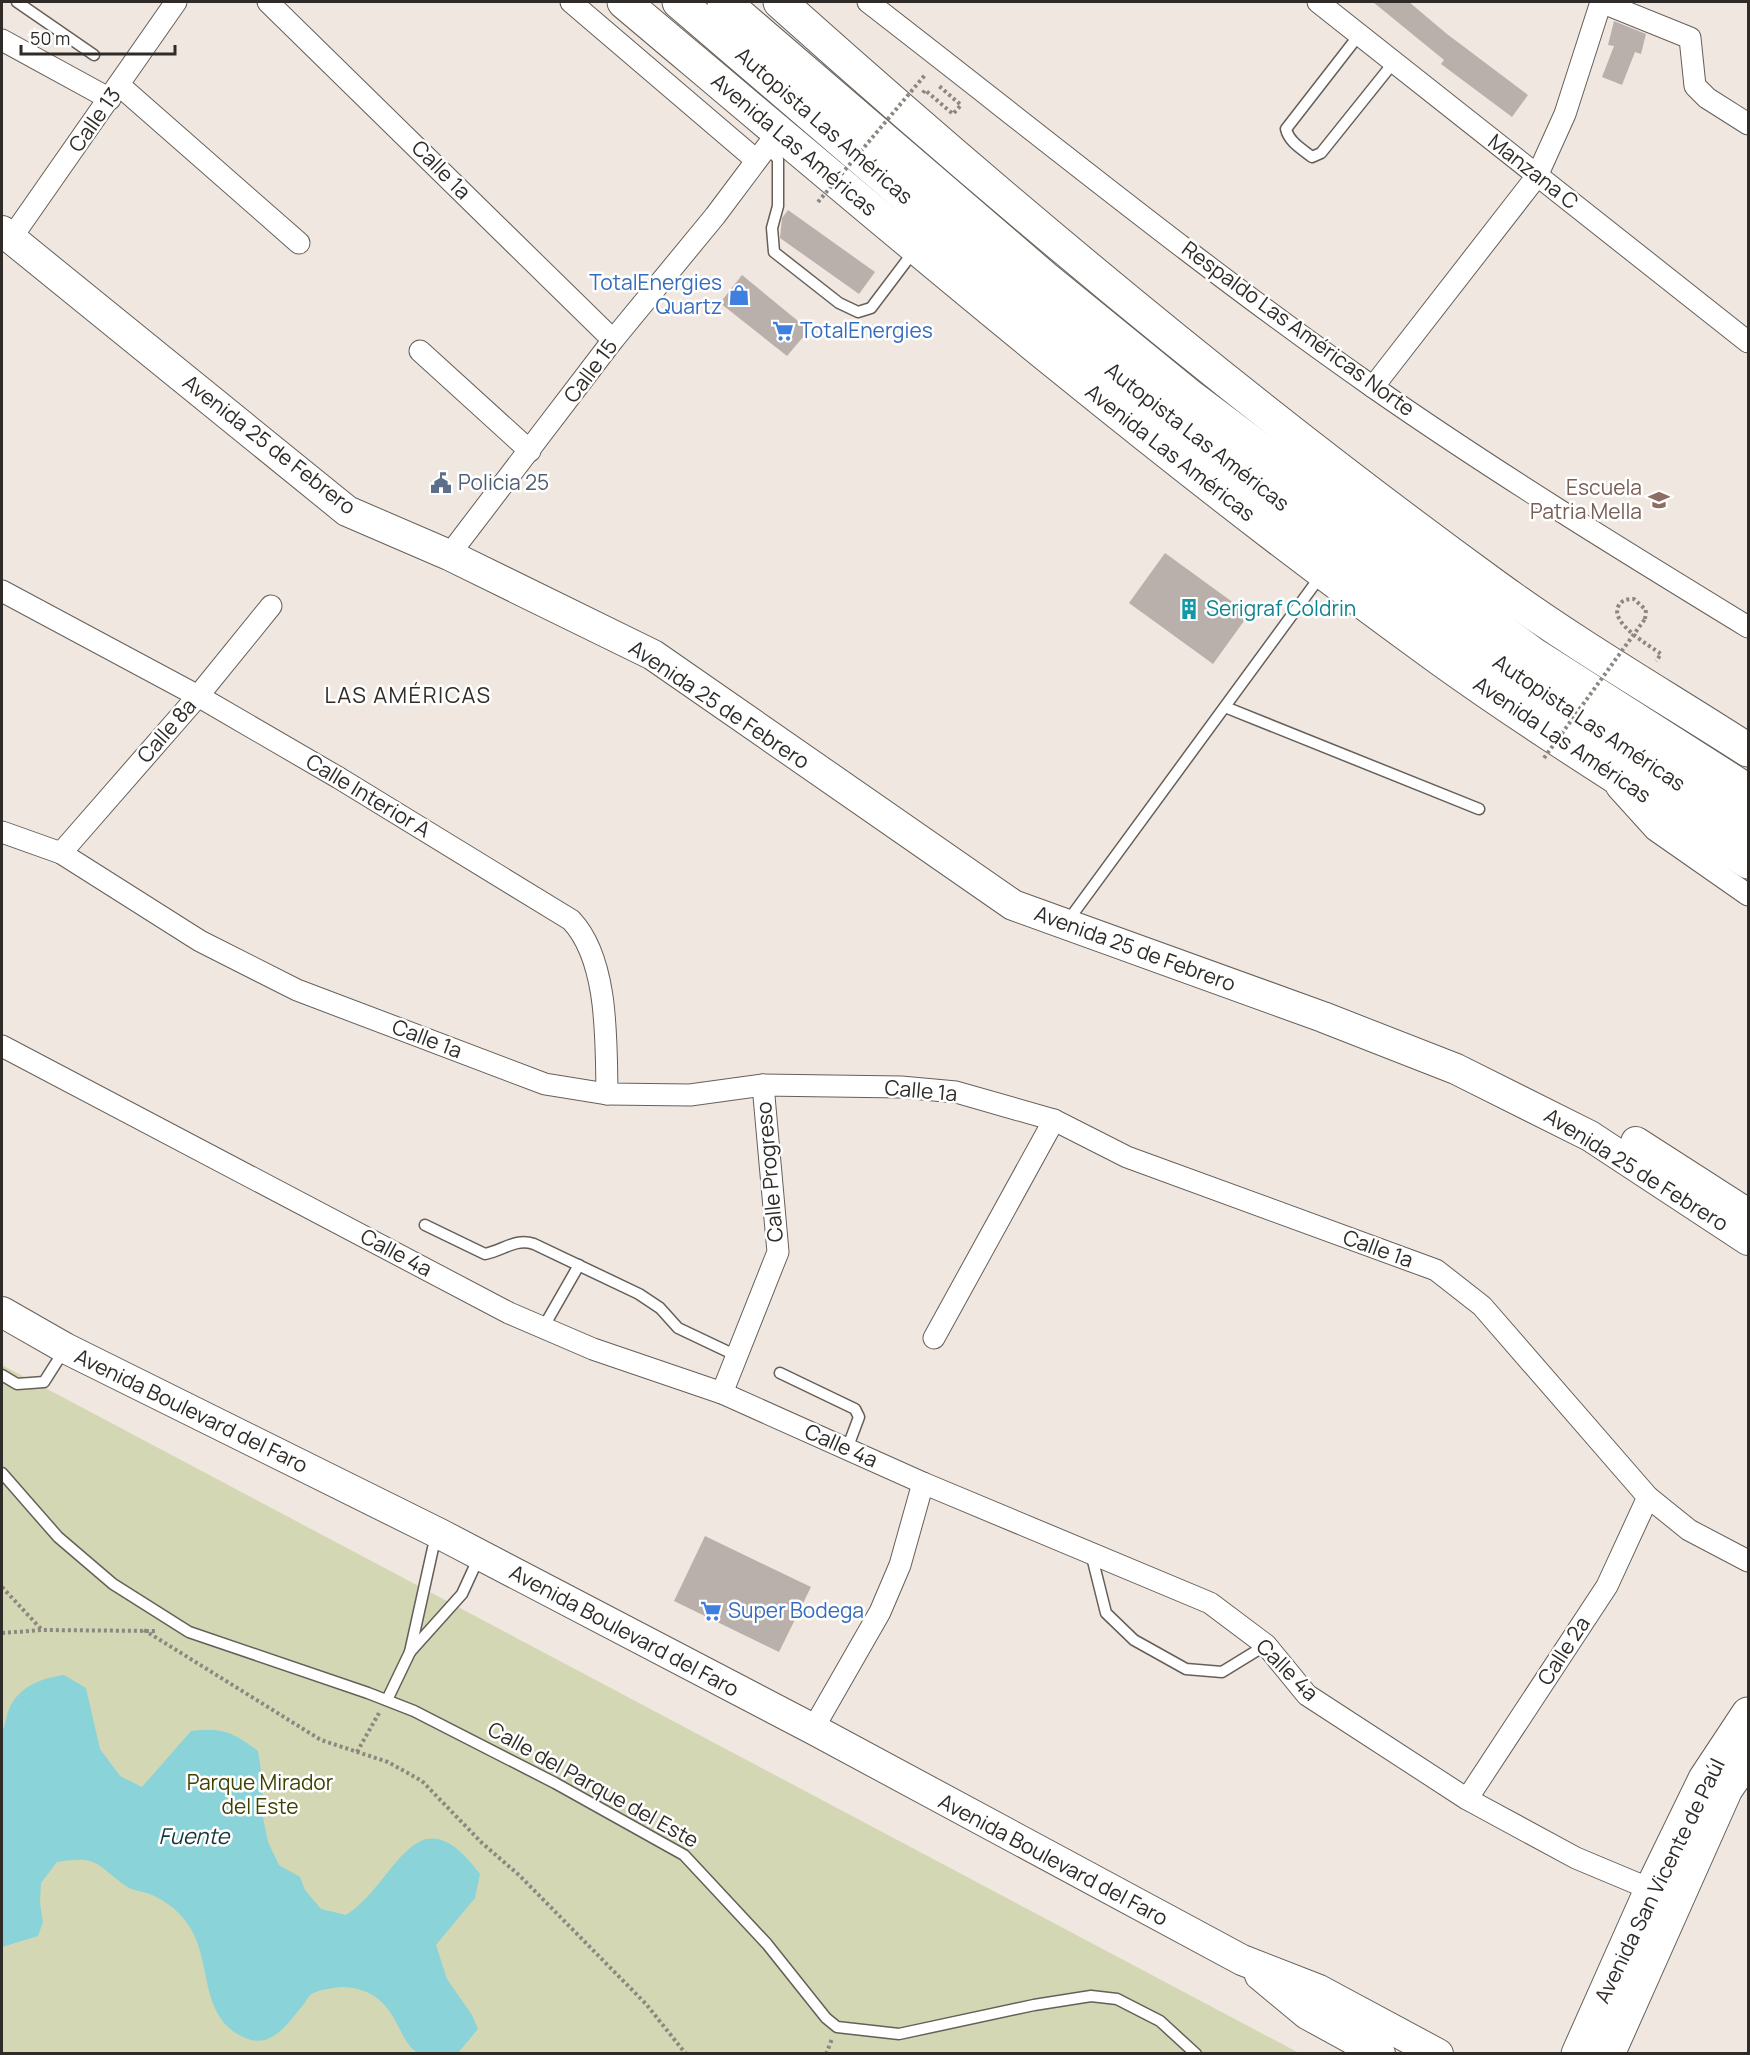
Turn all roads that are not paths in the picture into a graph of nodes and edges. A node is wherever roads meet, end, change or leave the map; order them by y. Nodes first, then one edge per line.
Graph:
1 (17, 2) edge
2 (176, 2) edge
3 (268, 2) edge
4 (571, 2) edge
5 (624, 2) edge
6 (679, 2) edge
7 (724, 2) edge
8 (780, 2) edge
9 (868, 2) edge
10 (1318, 2) edge
11 (1601, 2) edge
12 (740, 12) edge
13 (1359, 35) junction
14 (2, 40) edge
15 (94, 55) dead end
16 (1394, 62) junction
17 (115, 92) junction
18 (1749, 124) edge
19 (767, 146) junction
20 (1537, 176) junction
21 (7, 234) edge
22 (298, 243) dead end
23 (916, 248) junction
24 (613, 340) junction
25 (1749, 342) edge
26 (420, 351) dead end
27 (1373, 387) junction
28 (530, 451) junction
29 (449, 555) junction
30 (1324, 572) junction
31 (2, 591) edge
32 (271, 606) dead end
33 (1749, 627) edge
34 (198, 696) junction
35 (1225, 707) junction
36 (1749, 750) edge
37 (1597, 765) junction
38 (1479, 809) dead end
39 (1745, 817) edge
40 (2, 832) edge
41 (61, 853) junction
42 (1749, 862) edge
43 (1749, 895) edge
44 (1065, 925) junction
45 (1323, 1017) junction
46 (2, 1046) edge
47 (763, 1085) junction
48 (607, 1094) junction
49 (1054, 1120) junction
50 (1749, 1214) edge
51 (425, 1225) dead end
52 (1749, 1240) edge
53 (579, 1265) junction
54 (2, 1312) edge
55 (543, 1328) junction
56 (934, 1338) dead end
57 (65, 1348) junction
58 (736, 1356) junction
59 (780, 1373) dead end
60 (2, 1375) edge
61 (722, 1393) junction
62 (847, 1449) junction
63 (2, 1473) edge
64 (923, 1483) junction
65 (1648, 1497) junction
66 (434, 1548) dead end
67 (1091, 1553) junction
68 (480, 1556) junction
69 (1749, 1561) edge
70 (1266, 1645) junction
71 (410, 1652) junction
72 (387, 1700) junction
73 (1749, 1714) edge
74 (813, 1730) junction
75 (1749, 1757) edge
76 (1467, 1798) junction
77 (1663, 1894) junction
78 (1242, 1960) junction
79 (1196, 2054) edge
80 (1380, 2054) edge
81 (1438, 2054) edge
82 (1578, 2054) edge
83 (1608, 2054) edge

1 - 15 lane
2 - 17 street, Calle 13
3 - 24 street, Calle 1a
4 - 19 street
5 - 19 main road, Avenida Las Américas
6 - 39 main road, Autopista Las Américas
7 - 12 main road, Autopista Las Américas
8 - 36 main road
9 - 27 street, Respaldo Las Américas Norte
10 - 13 street, Manzana C
11 - 18 street
11 - 20 street
12 - 39 main road, Autopista Las Américas
13 - 16 street, Manzana C
13 - 16 lane
14 - 17 street
16 - 20 street, Manzana C
17 - 21 street, Calle 13
17 - 22 street
19 - 23 main road, Avenida Las Américas
19 - 23 lane
19 - 24 street, Calle 15
20 - 25 street, Manzana C
20 - 27 street
21 - 29 main road, Avenida 25 de Febrero
23 - 30 main road, Avenida Las Américas
24 - 28 street, Calle 15
26 - 28 street
27 - 33 street, Respaldo Las Américas Norte
28 - 29 street, Calle 15
29 - 44 main road, Avenida 25 de Febrero
30 - 35 lane
30 - 37 main road, Avenida Las Américas
31 - 34 street, Calle Interior A
32 - 34 street, Calle 8a
34 - 41 street, Calle 8a
34 - 48 street, Calle Interior A
35 - 38 lane
35 - 44 lane
37 - 42 main road, Avenida Las Américas
37 - 43 street
40 - 41 street, Calle 1a
41 - 48 street, Calle 1a
44 - 45 main road, Avenida 25 de Febrero
45 - 50 main road, Avenida 25 de Febrero
45 - 52 main road, Avenida 25 de Febrero
46 - 55 street, Calle 4a
47 - 48 street, Calle 1a
47 - 49 street, Calle 1a
47 - 58 street, Calle Progreso
49 - 56 street
49 - 65 street, Calle 1a
51 - 53 lane
53 - 55 lane
53 - 58 lane
54 - 57 main road, Avenida Boulevard del Faro
55 - 61 street, Calle 4a
57 - 60 lane
57 - 68 main road, Avenida Boulevard del Faro
58 - 61 street, Calle Progreso
59 - 62 lane
61 - 62 street, Calle 4a
62 - 64 street, Calle 4a
63 - 72 lane, Calle del Parque del Este
64 - 67 street, Calle 4a
64 - 74 street
65 - 69 street, Calle 1a
65 - 76 street, Calle 2a
66 - 71 lane
67 - 70 street, Calle 4a
67 - 70 lane
68 - 71 lane
68 - 74 main road, Avenida Boulevard del Faro
70 - 76 street, Calle 4a
71 - 72 lane
72 - 79 lane, Calle del Parque del Este
73 - 77 main road, Avenida San Vicente de Paúl
74 - 78 main road, Avenida Boulevard del Faro
75 - 77 main road, Avenida San Vicente de Paúl
76 - 77 street, Calle 4a
77 - 82 main road, Avenida San Vicente de Paúl
77 - 83 main road, Avenida San Vicente de Paúl
78 - 80 main road, Avenida Boulevard del Faro
78 - 81 main road, Avenida Boulevard del Faro

